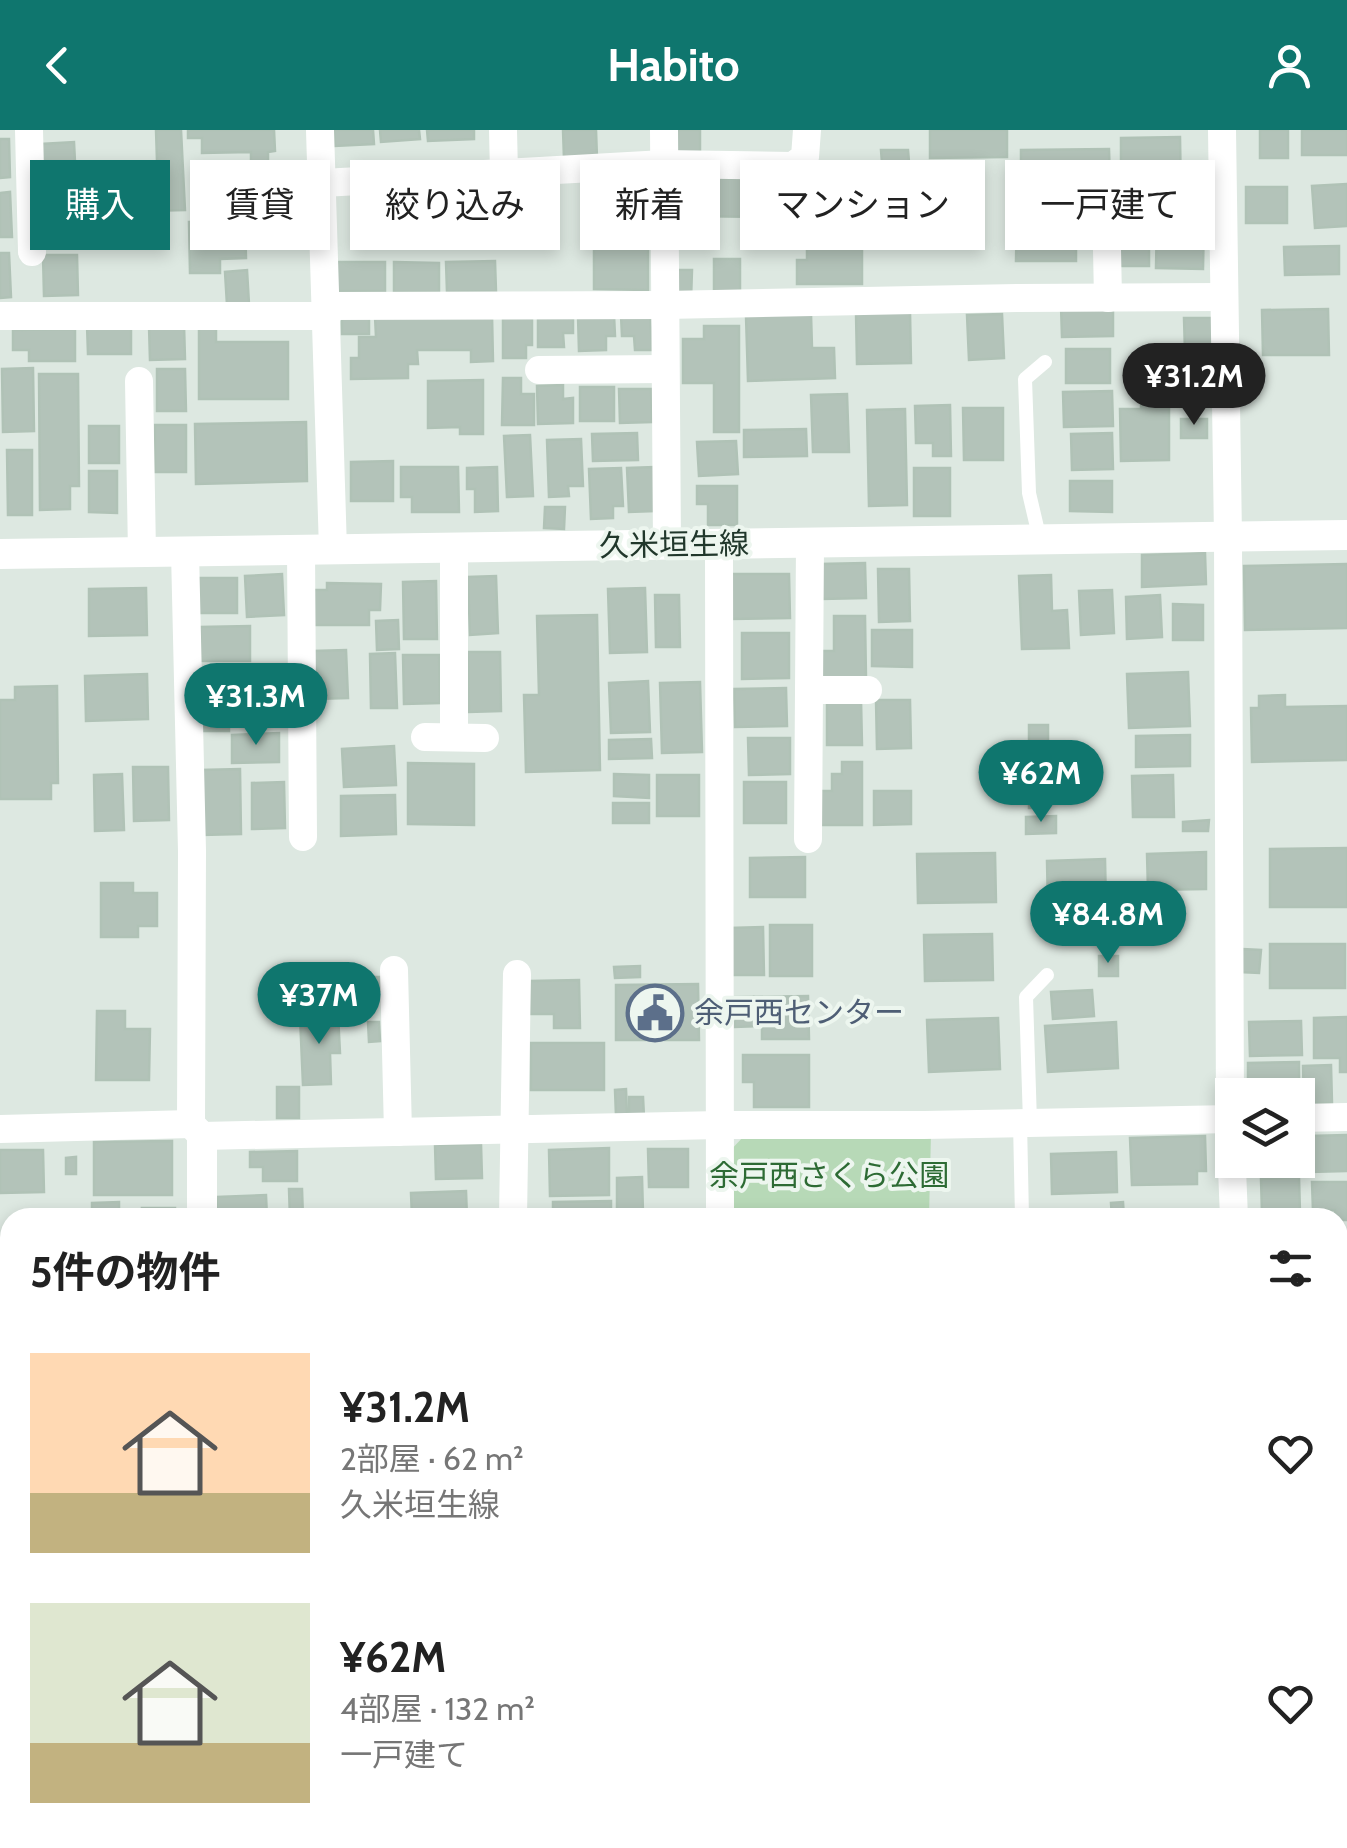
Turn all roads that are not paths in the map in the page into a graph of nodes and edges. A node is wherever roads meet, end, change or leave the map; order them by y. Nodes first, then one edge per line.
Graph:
1 (29, 130) edge
2 (320, 130) edge
3 (502, 130) edge
4 (664, 130) edge
5 (807, 130) edge
6 (1222, 130) edge
7 (322, 160) edge
8 (503, 160) edge
9 (664, 160) edge
10 (720, 165) edge
11 (325, 250) edge
12 (665, 250) edge
13 (1107, 250) edge
14 (32, 252) dead end
15 (1223, 297) junction
16 (1108, 298) junction
17 (665, 306) junction
18 (327, 311) junction
19 (0, 316) edge
20 (1045, 362) dead end
21 (665, 369) junction
22 (539, 370) dead end
23 (139, 381) dead end
24 (1347, 535) edge
25 (1228, 538) junction
26 (1040, 540) junction
27 (810, 543) junction
28 (719, 544) junction
29 (666, 545) junction
30 (454, 548) junction
31 (301, 550) junction
32 (333, 550) junction
33 (186, 552) junction
34 (142, 553) junction
35 (0, 554) edge
36 (809, 690) junction
37 (868, 690) dead end
38 (425, 737) dead end
39 (454, 737) junction
40 (485, 738) dead end
41 (303, 837) dead end
42 (808, 839) dead end
43 (394, 970) dead end
44 (517, 974) dead end
45 (1047, 975) dead end
46 (1231, 1078) edge
47 (1347, 1117) edge
48 (1315, 1118) edge
49 (1215, 1119) edge
50 (1025, 1122) junction
51 (720, 1125) junction
52 (0, 1129) edge
53 (514, 1129) junction
54 (196, 1130) junction
55 (398, 1132) junction
56 (1233, 1178) edge
57 (201, 1208) edge
58 (513, 1208) edge
59 (720, 1208) edge
60 (1022, 1208) edge
61 (1234, 1208) edge

1 - 14 street
2 - 7 street
3 - 8 street
4 - 9 street
5 - 10 street
6 - 15 street
11 - 18 street
12 - 17 street
13 - 16 street
15 - 16 street
15 - 25 street
16 - 17 street
17 - 18 street
17 - 21 street
18 - 19 street
18 - 32 street
20 - 26 lane
21 - 22 street
21 - 29 street
23 - 34 street
24 - 25 main road, 久米垣生線
25 - 26 main road, 久米垣生線
25 - 46 street
26 - 27 main road, 久米垣生線
27 - 28 main road, 久米垣生線
27 - 36 street
28 - 29 main road, 久米垣生線
28 - 51 street
29 - 30 main road, 久米垣生線
30 - 32 main road, 久米垣生線
30 - 39 street
31 - 32 main road, 久米垣生線
31 - 33 main road, 久米垣生線
31 - 41 street
33 - 34 main road, 久米垣生線
33 - 54 street
34 - 35 main road, 久米垣生線
36 - 37 street
36 - 42 street
38 - 39 street
39 - 40 street
43 - 55 street
44 - 53 street
45 - 50 lane
47 - 48 street
49 - 50 street
50 - 51 street
50 - 60 lane
51 - 53 street
51 - 59 street
52 - 54 street
53 - 55 street
53 - 58 street
54 - 55 street
54 - 57 main road
56 - 61 street

